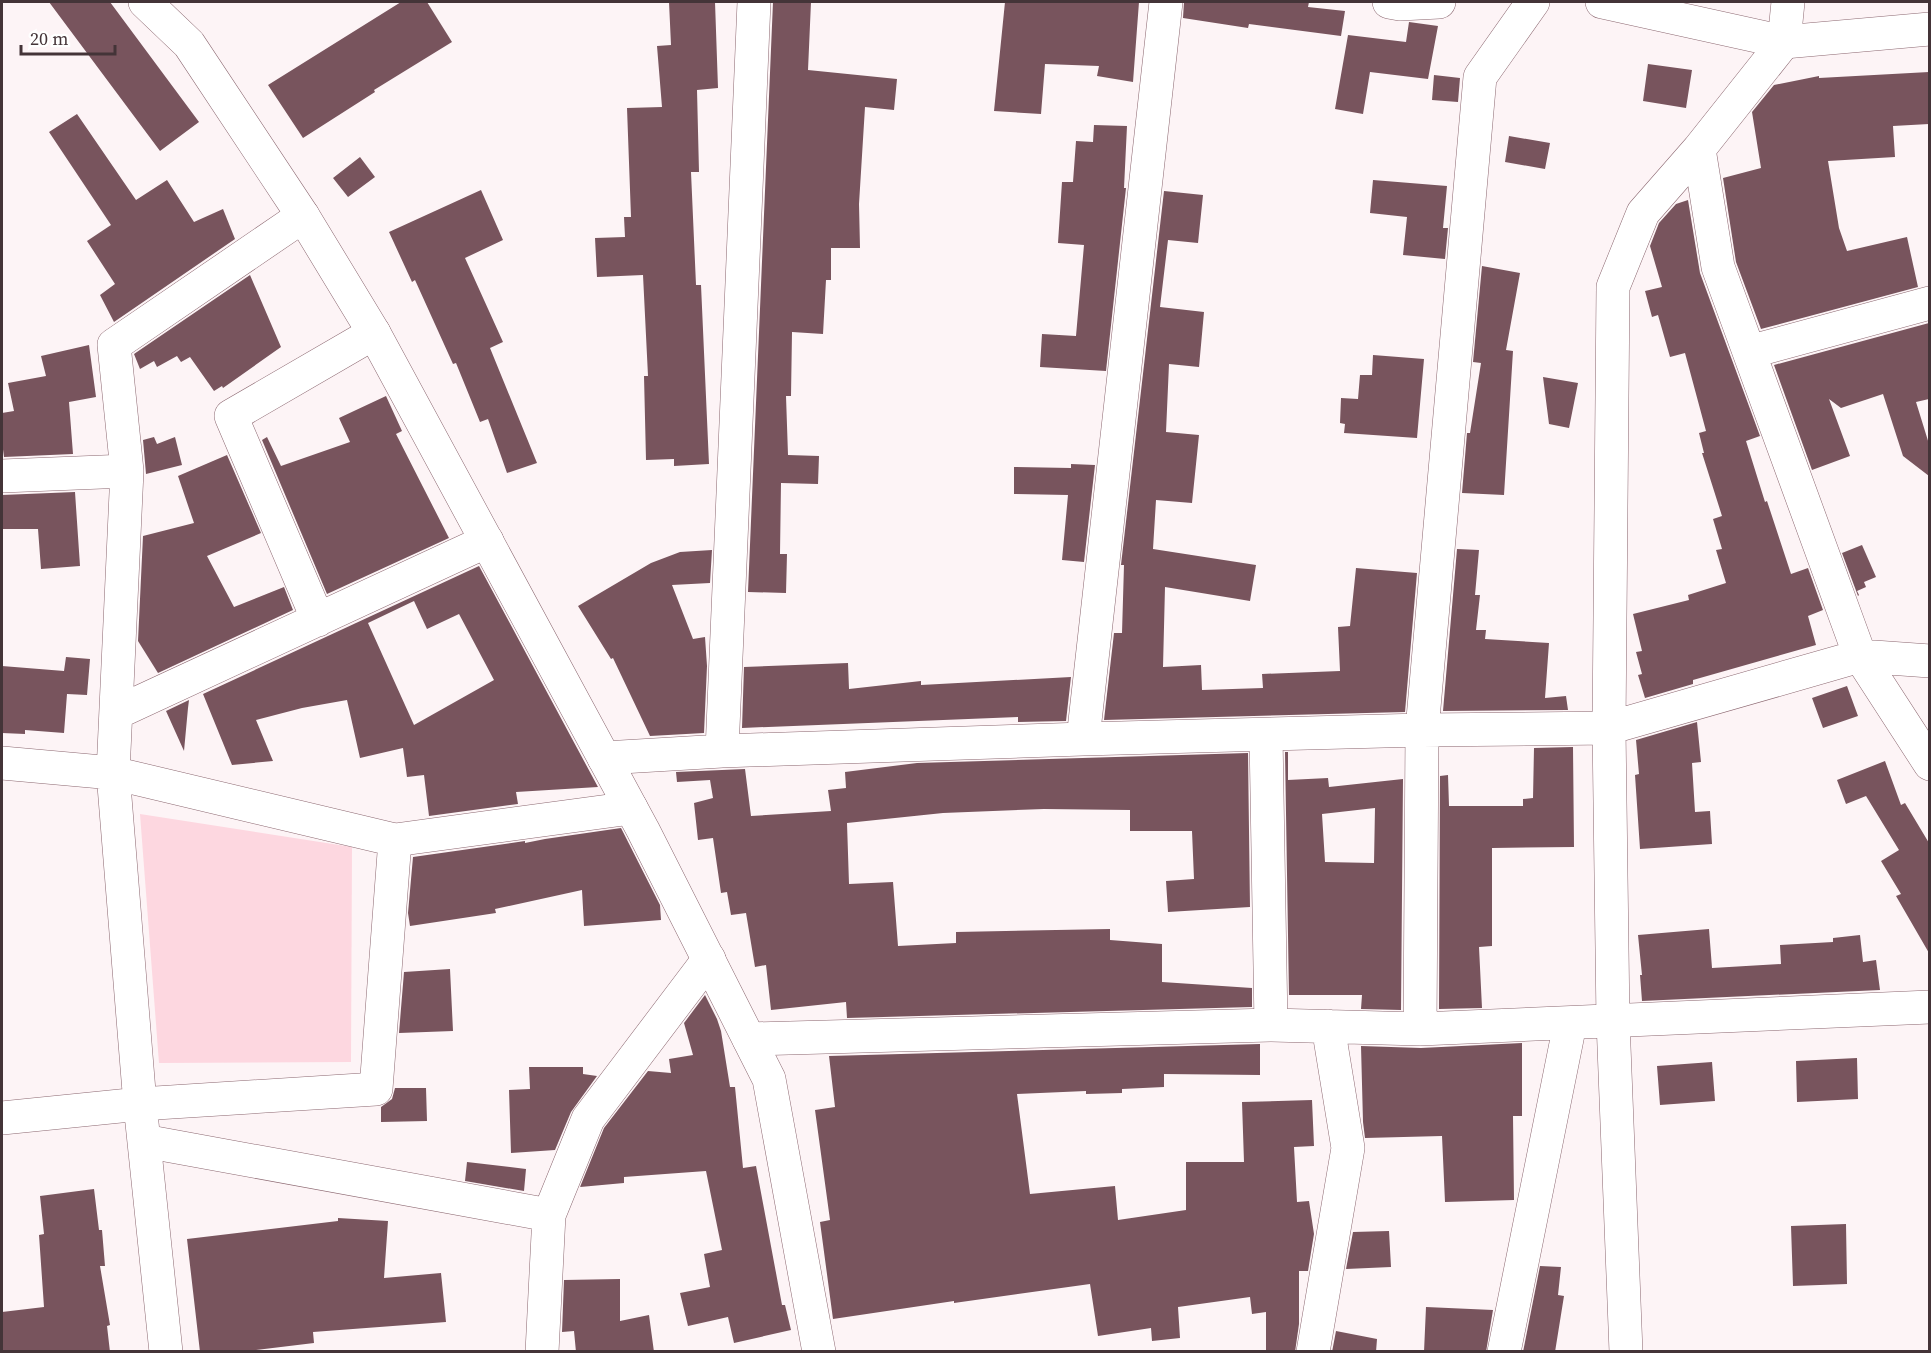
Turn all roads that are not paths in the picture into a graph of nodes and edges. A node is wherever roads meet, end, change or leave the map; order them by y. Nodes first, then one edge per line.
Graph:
1 (145, 2) edge
2 (754, 2) edge
3 (1166, 2) edge
4 (1389, 2) edge
5 (1439, 2) edge
6 (1533, 2) edge
7 (1602, 2) edge
8 (1788, 2) edge
9 (1929, 29) edge
10 (1784, 42) junction
11 (1700, 148) junction
12 (303, 216) junction
13 (1929, 303) edge
14 (374, 333) junction
15 (1749, 352) junction
16 (127, 471) junction
17 (2, 476) edge
18 (487, 541) junction
19 (318, 620) junction
20 (1860, 656) junction
21 (1929, 661) edge
22 (116, 713) junction
23 (1609, 728) junction
24 (1422, 730) junction
25 (1266, 735) junction
26 (1083, 739) junction
27 (722, 751) junction
28 (604, 758) junction
29 (2, 763) edge
30 (1929, 764) edge
31 (113, 773) junction
32 (631, 808) junction
33 (395, 840) junction
34 (709, 959) junction
35 (1929, 1007) edge
36 (1613, 1021) junction
37 (1570, 1024) junction
38 (1271, 1025) junction
39 (1328, 1026) junction
40 (1420, 1029) junction
41 (749, 1038) junction
42 (140, 1104) junction
43 (2, 1118) edge
44 (144, 1141) junction
45 (549, 1215) junction
46 (166, 1352) edge
47 (543, 1352) edge
48 (819, 1352) edge
49 (1313, 1352) edge
50 (1504, 1352) edge
51 (1626, 1352) edge

1 - 12 street
2 - 27 street
3 - 26 street
4 - 5 street
6 - 24 street
7 - 10 street
8 - 10 street
9 - 10 street
10 - 11 street
11 - 15 street
11 - 23 street
12 - 14 street
12 - 16 street
13 - 15 street
14 - 18 street
14 - 19 street
15 - 20 street
16 - 17 street
16 - 22 street
18 - 19 street
18 - 28 street
19 - 22 street
20 - 21 street
20 - 23 street
20 - 30 street
22 - 31 street
23 - 24 street
23 - 36 street
24 - 25 street
24 - 40 street
25 - 26 street
25 - 38 street
26 - 27 street
27 - 28 street
28 - 32 street
29 - 31 street
31 - 33 street
31 - 42 street
32 - 33 street
32 - 34 street
33 - 42 street
34 - 41 street
34 - 45 street
35 - 36 street
36 - 37 street
36 - 51 street
37 - 40 street
37 - 50 street
38 - 39 street
38 - 41 street
39 - 40 street
39 - 49 street
41 - 48 street
42 - 43 street
42 - 44 street
44 - 45 street
44 - 46 street
45 - 47 street

